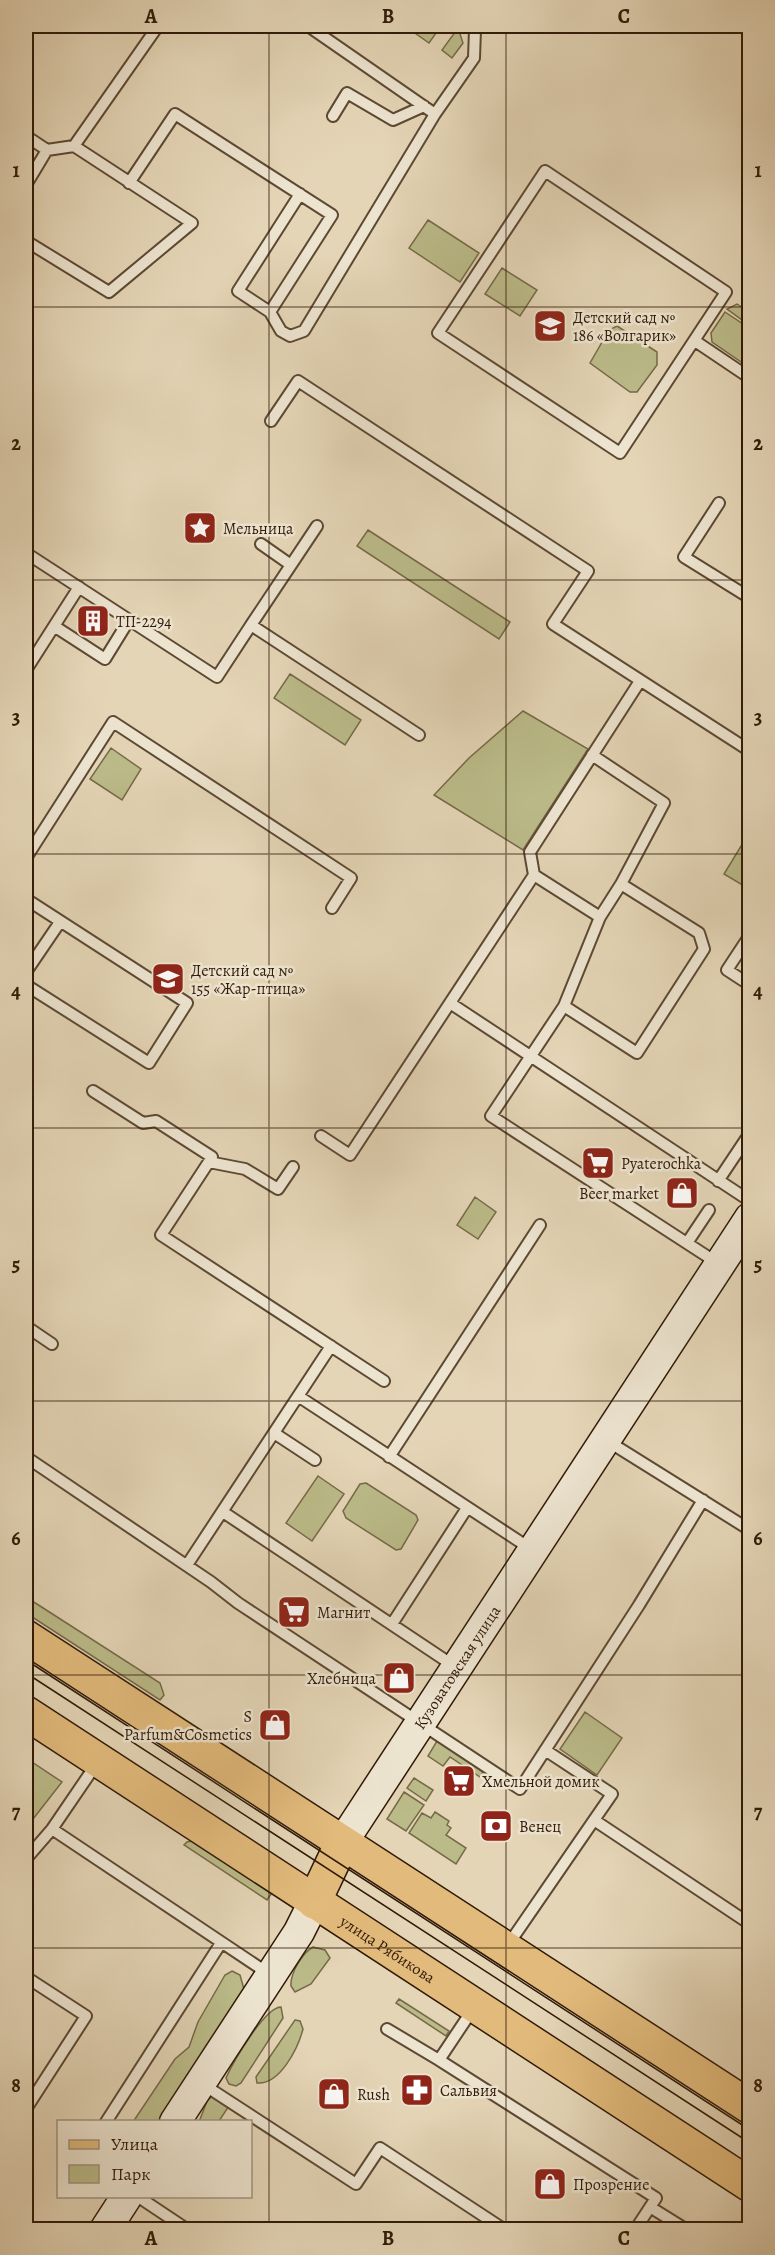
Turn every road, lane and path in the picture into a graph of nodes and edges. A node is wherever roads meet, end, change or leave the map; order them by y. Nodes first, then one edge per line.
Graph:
1 (158, 26) edge
2 (308, 26) edge
3 (474, 27) edge
4 (424, 106) junction
5 (435, 114) junction
6 (333, 116) dead end
7 (26, 136) edge
8 (74, 146) junction
9 (47, 150) junction
10 (129, 183) junction
11 (26, 185) edge
12 (300, 194) junction
13 (26, 241) edge
14 (270, 312) junction
15 (695, 341) junction
16 (750, 378) edge
17 (271, 421) dead end
18 (719, 502) dead end
19 (317, 526) dead end
20 (261, 544) dead end
21 (26, 553) edge
22 (291, 565) junction
23 (79, 587) junction
24 (750, 598) edge
25 (129, 620) junction
26 (251, 625) junction
27 (54, 626) junction
28 (26, 670) edge
29 (640, 681) junction
30 (419, 735) dead end
31 (750, 751) edge
32 (592, 755) junction
33 (26, 858) edge
34 (534, 875) junction
35 (621, 884) junction
36 (26, 899) edge
37 (332, 908) dead end
38 (600, 916) junction
39 (60, 922) junction
40 (750, 935) edge
41 (26, 972) edge
42 (750, 984) edge
43 (26, 985) edge
44 (450, 1003) junction
45 (564, 1006) junction
46 (531, 1056) junction
47 (93, 1091) dead end
48 (750, 1133) edge
49 (321, 1136) dead end
50 (208, 1162) junction
51 (292, 1167) dead end
52 (718, 1181) junction
53 (750, 1201) edge
54 (709, 1210) dead end
55 (750, 1218) edge
56 (540, 1225) dead end
57 (687, 1243) junction
58 (720, 1264) junction
59 (26, 1327) edge
60 (52, 1344) dead end
61 (331, 1347) junction
62 (384, 1381) dead end
63 (298, 1396) junction
64 (273, 1433) junction
65 (606, 1439) junction
66 (26, 1457) edge
67 (389, 1457) junction
68 (315, 1460) dead end
69 (703, 1500) junction
70 (467, 1508) junction
71 (223, 1512) junction
72 (750, 1530) edge
73 (533, 1551) junction
74 (187, 1565) junction
75 (392, 1624) junction
76 (26, 1637) edge
77 (457, 1668) junction
78 (26, 1713) edge
79 (420, 1724) junction
80 (545, 1750) junction
81 (98, 1761) junction
82 (594, 1820) junction
83 (52, 1829) junction
84 (342, 1843) junction
85 (26, 1859) edge
86 (314, 1902) junction
87 (750, 1924) edge
88 (221, 1942) junction
89 (505, 1949) junction
90 (270, 1975) junction
91 (26, 1977) edge
92 (474, 2006) junction
93 (387, 2029) dead end
94 (439, 2060) junction
95 (201, 2083) junction
96 (750, 2107) edge
97 (26, 2109) edge
98 (107, 2120) edge
99 (176, 2120) edge
100 (750, 2185) edge
101 (126, 2198) edge
102 (140, 2198) edge
103 (650, 2206) junction
104 (105, 2229) edge
105 (188, 2229) edge
106 (505, 2229) edge
107 (635, 2229) edge
108 (687, 2229) edge

1 - 8 lane
2 - 4 lane
3 - 5 lane
4 - 5 lane
4 - 6 lane
5 - 14 lane
7 - 9 lane
8 - 9 lane
8 - 10 lane
9 - 11 lane
10 - 12 lane
10 - 13 lane
12 - 14 lane
12 - 14 lane
15 - 15 lane
15 - 16 lane
17 - 29 lane
18 - 24 lane
19 - 22 lane
20 - 22 lane
21 - 23 lane
22 - 26 lane
23 - 25 lane
23 - 27 lane
25 - 26 lane
25 - 27 lane
26 - 30 lane
27 - 28 lane
29 - 31 lane
29 - 32 lane
32 - 34 lane
32 - 35 lane
33 - 37 lane
34 - 38 lane
34 - 44 lane
35 - 38 lane
35 - 45 lane
36 - 39 lane
38 - 45 lane
39 - 41 lane
39 - 43 lane
40 - 42 lane
44 - 46 lane
44 - 49 lane
45 - 46 lane
46 - 52 lane
46 - 57 lane
47 - 50 lane
48 - 52 lane
50 - 51 lane
50 - 61 lane
52 - 53 lane
54 - 57 lane
55 - 58 street, Кузоватовская улица
56 - 67 lane
57 - 58 lane
58 - 65 street, Кузоватовская улица
59 - 60 lane
61 - 62 lane
61 - 63 lane
63 - 64 lane
63 - 67 lane
64 - 68 lane
64 - 71 lane
65 - 69 lane
65 - 73 street, Кузоватовская улица
66 - 74 lane
67 - 70 lane
69 - 72 lane
69 - 80 lane
70 - 73 lane
70 - 75 lane
71 - 74 lane
71 - 75 lane
73 - 77 street, Кузоватовская улица
74 - 79 lane
75 - 77 lane
76 - 84 main road
77 - 79 street, Кузоватовская улица
78 - 81 main road, улица Рябикова
79 - 80 lane
79 - 84 street, Кузоватовская улица
80 - 82 lane
81 - 83 lane
81 - 86 main road, улица Рябикова
82 - 87 lane
82 - 89 lane
83 - 85 lane
83 - 88 lane
84 - 86 main road, Кузоватовская улица
84 - 89 main road
86 - 90 street, Кузоватовская улица
86 - 92 main road, улица Рябикова
88 - 90 lane
88 - 98 lane
89 - 96 main road
90 - 95 street, Кузоватовская улица
91 - 97 lane
92 - 94 lane
92 - 100 main road, улица Рябикова
93 - 94 lane
94 - 103 lane
95 - 99 street, Кузоватовская улица
95 - 106 lane
101 - 104 street
102 - 105 lane
103 - 107 lane
103 - 108 lane

